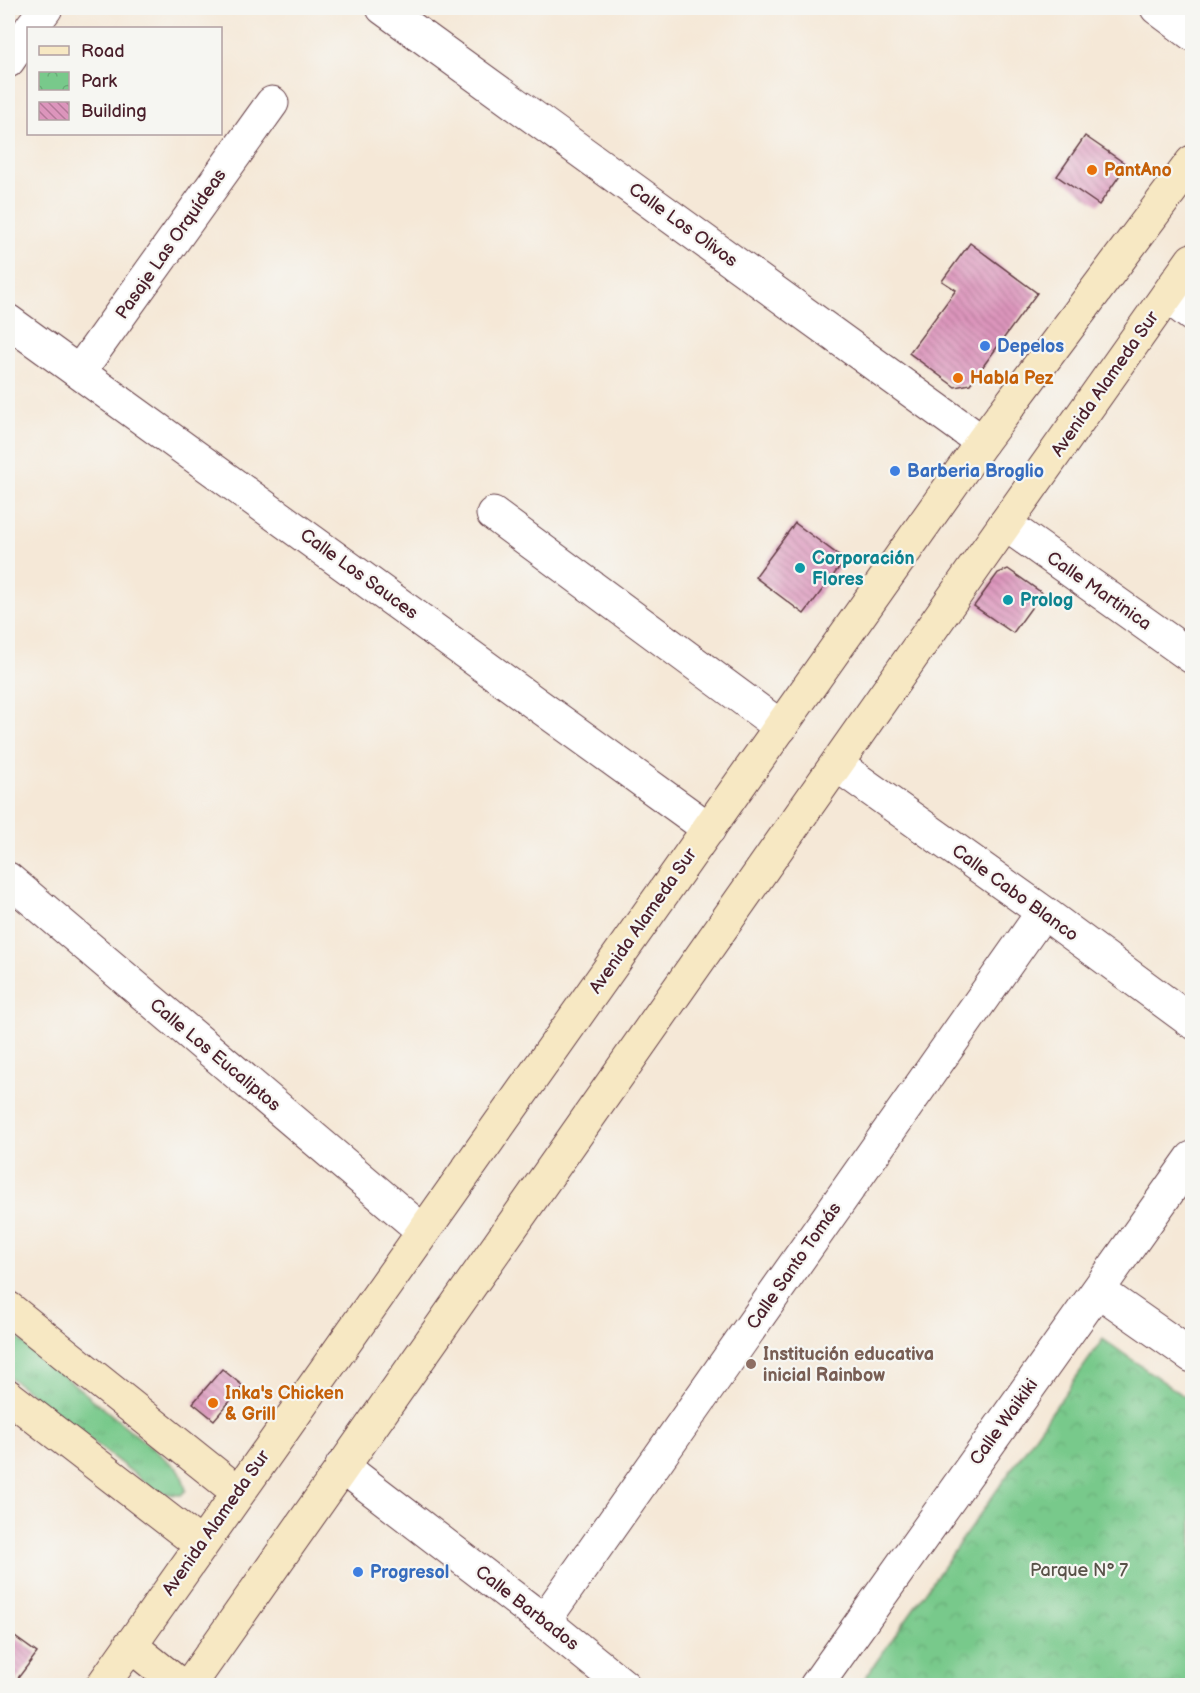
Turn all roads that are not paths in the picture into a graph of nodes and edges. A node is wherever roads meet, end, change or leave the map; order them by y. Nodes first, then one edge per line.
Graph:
1 (46, 8) edge
2 (383, 8) edge
3 (1157, 8) edge
4 (32, 27) edge
5 (27, 34) edge
6 (1192, 34) edge
7 (8, 61) edge
8 (272, 103) dead end
9 (1192, 162) edge
10 (1192, 260) edge
11 (1180, 306) edge
12 (8, 321) edge
13 (86, 364) junction
14 (982, 442) junction
15 (494, 514) dead end
16 (1005, 524) junction
17 (1192, 657) edge
18 (781, 727) junction
19 (837, 765) junction
20 (709, 829) junction
21 (8, 879) edge
22 (1043, 912) junction
23 (1192, 1022) edge
24 (1192, 1158) edge
25 (423, 1231) junction
26 (1099, 1291) junction
27 (8, 1308) edge
28 (1192, 1356) edge
29 (8, 1396) edge
30 (342, 1466) junction
31 (238, 1492) junction
32 (201, 1545) junction
33 (544, 1621) junction
34 (130, 1645) junction
35 (102, 1686) edge
36 (181, 1686) edge
37 (189, 1686) edge
38 (624, 1686) edge
39 (816, 1686) edge

1 - 4 street
2 - 14 street, Calle Los Olivos
3 - 6 street
5 - 7 street
8 - 13 street, Pasaje Las Orquídeas
9 - 14 main road, Avenida Alameda Sur
10 - 11 main road, Avenida Alameda Sur
11 - 16 main road, Avenida Alameda Sur
12 - 13 street, Calle Los Sauces
13 - 20 street, Calle Los Sauces
14 - 18 main road, Avenida Alameda Sur
15 - 18 street
16 - 17 street, Calle Martinica
16 - 19 main road, Avenida Alameda Sur
18 - 20 main road, Avenida Alameda Sur
19 - 22 street, Calle Cabo Blanco
19 - 30 main road, Avenida Alameda Sur
20 - 25 main road, Avenida Alameda Sur
21 - 25 street, Calle Los Eucaliptos
22 - 23 street, Calle Cabo Blanco
22 - 33 street, Calle Santo Tomás
24 - 26 street, Calle Waikiki
25 - 31 main road, Avenida Alameda Sur
26 - 28 street
26 - 39 street, Calle Waikiki
27 - 31 main road
29 - 32 main road
30 - 33 street, Calle Barbados
30 - 37 main road, Avenida Alameda Sur
31 - 32 main road, Avenida Alameda Sur
32 - 34 main road, Avenida Alameda Sur
33 - 38 street, Calle Barbados
34 - 35 main road, Avenida Alameda Sur
34 - 36 main road

